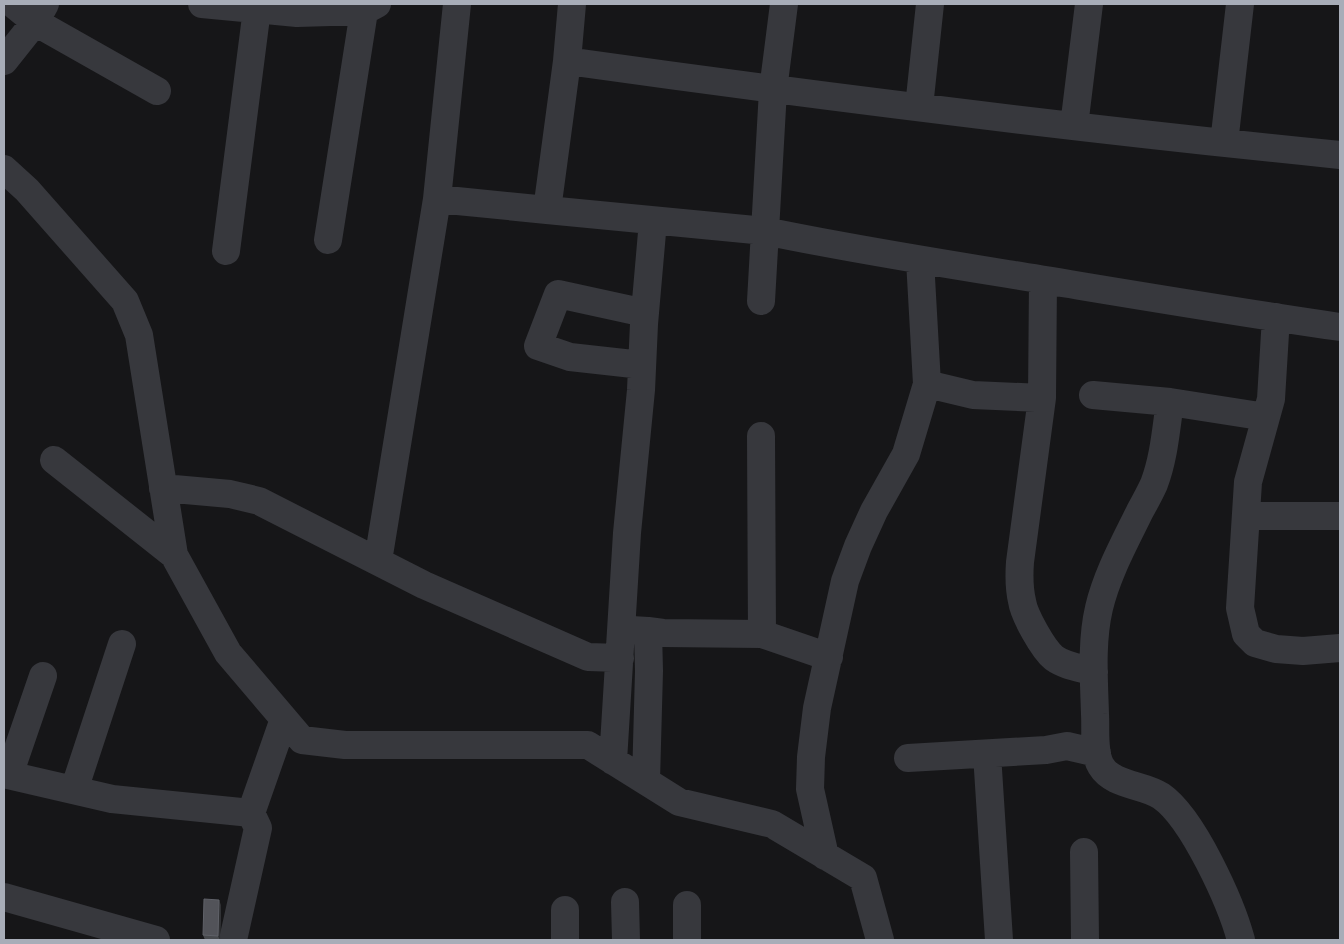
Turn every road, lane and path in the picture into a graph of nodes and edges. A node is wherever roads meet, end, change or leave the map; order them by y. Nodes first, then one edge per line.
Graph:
1 (13, 4) edge
2 (202, 4) edge
3 (457, 4) edge
4 (572, 4) edge
5 (784, 4) edge
6 (930, 4) edge
7 (1089, 4) edge
8 (1240, 4) edge
9 (370, 7) edge
10 (293, 8) edge
11 (257, 9) junction
12 (40, 13) edge
13 (4, 61) edge
14 (567, 61) junction
15 (773, 90) junction
16 (157, 91) dead end
17 (919, 108) junction
18 (1074, 126) junction
19 (1224, 144) junction
20 (1340, 155) edge
21 (4, 169) edge
22 (437, 199) junction
23 (547, 210) junction
24 (653, 220) junction
25 (766, 231) junction
26 (328, 240) dead end
27 (226, 251) dead end
28 (920, 260) junction
29 (1043, 280) junction
30 (761, 301) dead end
31 (645, 312) junction
32 (1276, 318) junction
33 (1340, 327) edge
34 (642, 365) junction
35 (927, 384) junction
36 (1093, 395) dead end
37 (1042, 398) junction
38 (1170, 402) junction
39 (1266, 417) junction
40 (761, 436) dead end
41 (54, 460) dead end
42 (163, 488) junction
43 (1246, 516) junction
44 (1340, 516) edge
45 (174, 555) junction
46 (378, 561) junction
47 (635, 630) junction
48 (762, 634) junction
49 (122, 644) dead end
50 (1340, 648) edge
51 (620, 658) junction
52 (829, 658) junction
53 (1094, 672) junction
54 (43, 676) dead end
55 (284, 719) junction
56 (1097, 752) junction
57 (987, 754) junction
58 (908, 758) dead end
59 (613, 761) junction
60 (6, 775) edge
61 (646, 781) junction
62 (74, 790) junction
63 (251, 814) junction
64 (1084, 852) dead end
65 (825, 856) junction
66 (4, 897) edge
67 (625, 902) dead end
68 (687, 905) dead end
69 (565, 910) dead end
70 (156, 940) edge
71 (160, 940) edge
72 (233, 940) edge
73 (565, 940) edge
74 (626, 940) edge
75 (687, 940) edge
76 (880, 940) edge
77 (999, 940) edge
78 (1085, 940) edge
79 (1241, 940) edge

1 - 12 street
2 - 11 street
3 - 22 street
4 - 14 street
5 - 15 street
6 - 17 street
7 - 18 street
8 - 19 street
9 - 10 street
9 - 26 street
10 - 11 street
11 - 27 street
12 - 13 street
12 - 16 street
14 - 15 street
14 - 23 street
15 - 17 street
15 - 25 street
17 - 18 street
18 - 19 street
19 - 20 street
21 - 42 street
22 - 23 street
22 - 46 street
23 - 24 street
24 - 25 street
24 - 31 street
25 - 28 street
25 - 30 street
28 - 29 street
28 - 35 street
29 - 32 street
29 - 37 street
31 - 34 street
31 - 34 street
32 - 33 street
32 - 39 street
34 - 47 street
35 - 37 street
35 - 52 street
36 - 38 street
37 - 53 street
38 - 39 street
38 - 53 street
39 - 43 street
40 - 48 street
41 - 45 street
42 - 45 street
42 - 46 street
43 - 44 street
43 - 50 street
45 - 55 street
46 - 51 street
47 - 48 street
47 - 51 street
47 - 61 street
48 - 52 street
49 - 62 street
51 - 59 street
52 - 65 street
53 - 56 street
54 - 60 street
55 - 59 street
55 - 63 street
56 - 57 street
56 - 79 street
57 - 58 street
57 - 77 street
59 - 61 street
60 - 62 street
61 - 65 street
62 - 63 street
63 - 72 street
64 - 78 street
65 - 76 street
66 - 70 street
67 - 74 street
68 - 75 street
69 - 73 street
70 - 71 street

